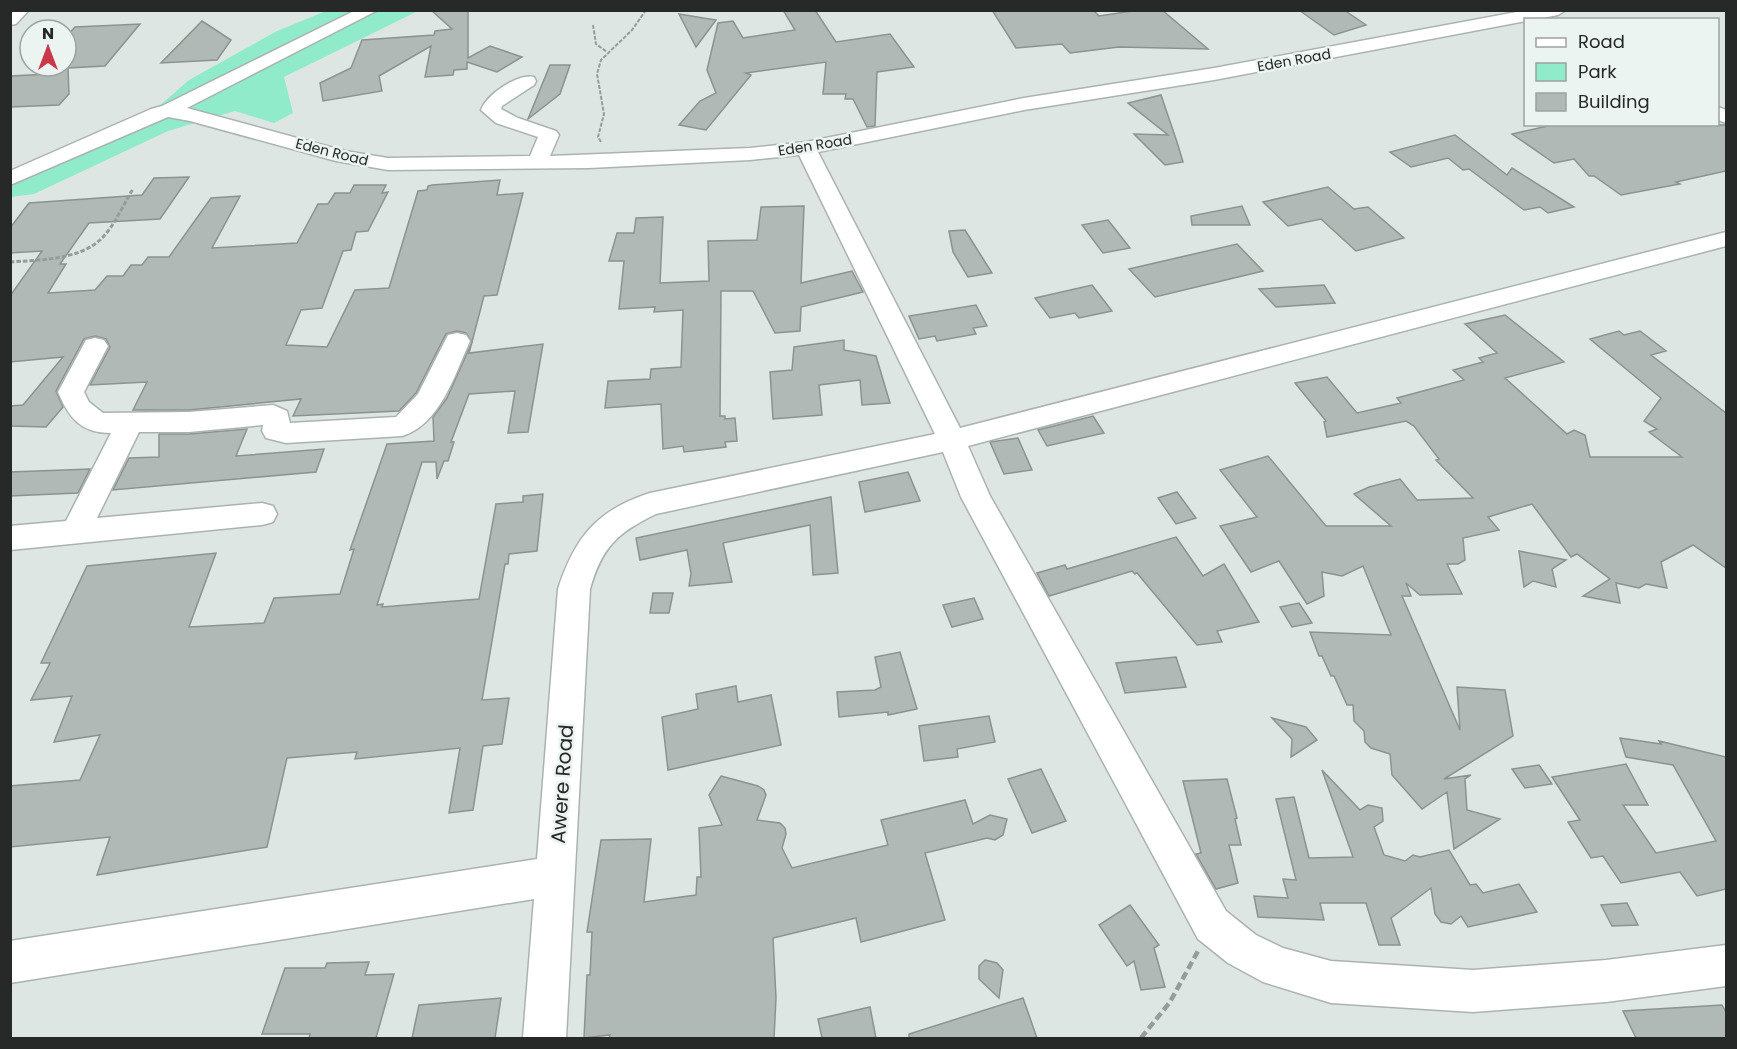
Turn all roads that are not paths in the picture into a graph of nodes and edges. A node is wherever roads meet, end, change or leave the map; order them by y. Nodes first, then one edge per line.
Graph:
1 (21, 10) edge
2 (370, 10) edge
3 (1546, 14) edge
4 (10, 20) edge
5 (527, 81) dead end
6 (168, 111) junction
7 (76, 148) junction
8 (806, 148) junction
9 (10, 160) edge
10 (537, 163) junction
11 (10, 179) edge
12 (1726, 239) edge
13 (457, 341) dead end
14 (96, 346) dead end
15 (129, 424) junction
16 (952, 440) junction
17 (262, 514) dead end
18 (75, 532) junction
19 (10, 538) edge
20 (556, 876) junction
21 (10, 962) edge
22 (1726, 966) edge
23 (545, 1038) edge

1 - 4 street
2 - 6 street
3 - 8 street, Eden Road
5 - 10 street
6 - 7 street, Eden Road
6 - 10 street, Eden Road
7 - 9 street
7 - 11 street
8 - 10 street, Eden Road
8 - 16 street
12 - 16 street, Awere Road
13 - 15 street
14 - 15 street
15 - 18 street
16 - 20 street, Awere Road
16 - 22 street
17 - 18 street
18 - 19 street
20 - 21 street
20 - 23 street, Awere Road

